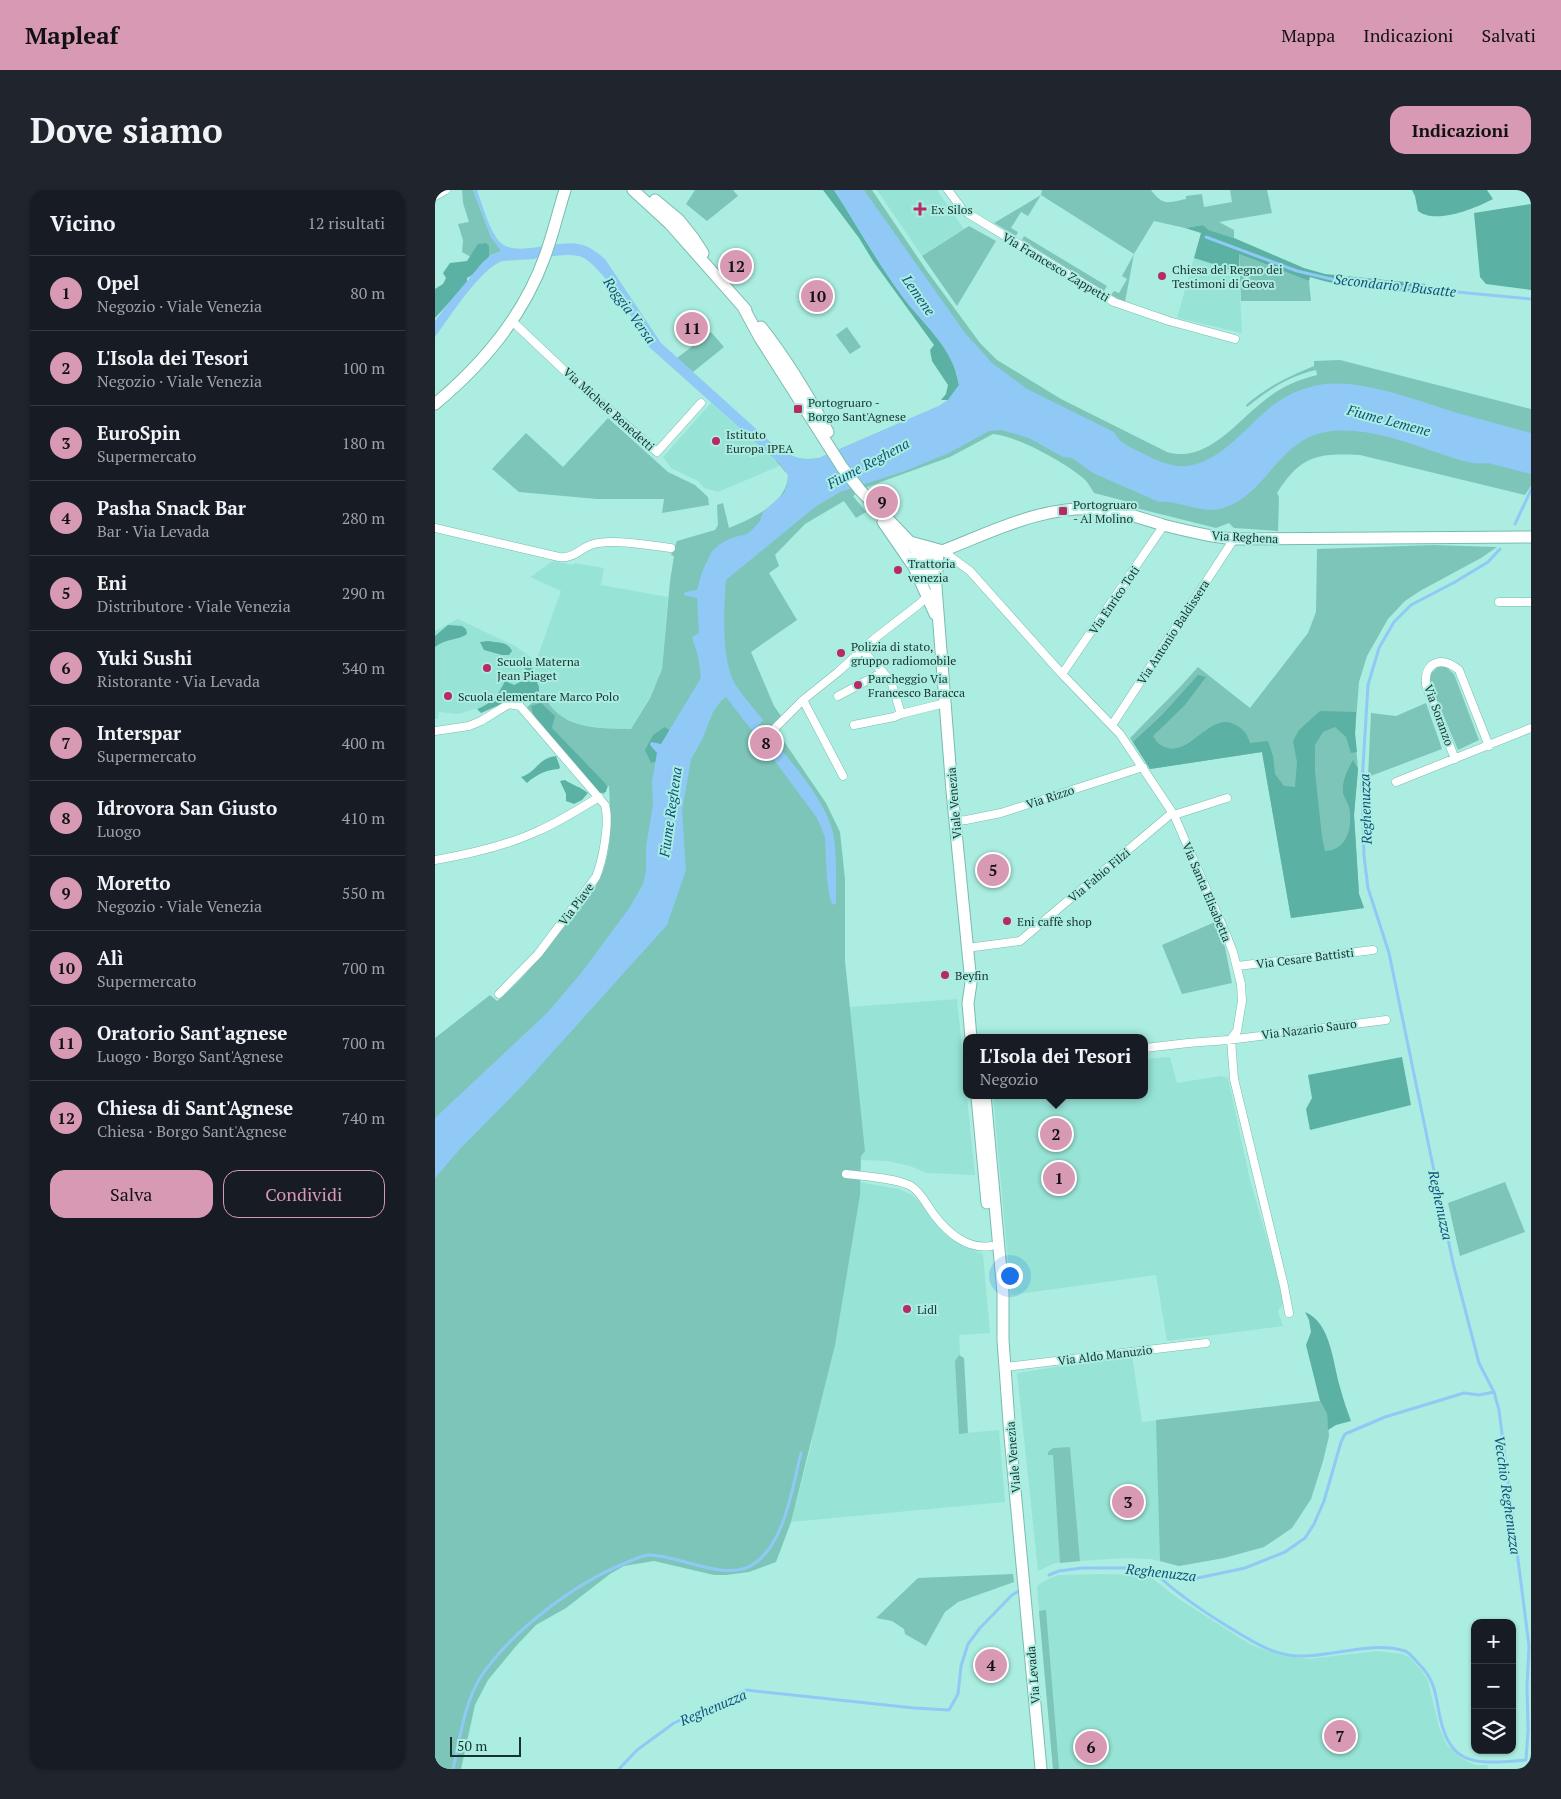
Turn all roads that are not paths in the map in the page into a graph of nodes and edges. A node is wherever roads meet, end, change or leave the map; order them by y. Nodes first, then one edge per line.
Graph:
1 (446, 190) edge
2 (561, 190) edge
3 (565, 190) edge
4 (633, 190) edge
5 (644, 190) edge
6 (948, 190) edge
7 (435, 196) edge
8 (559, 211) junction
9 (715, 273) junction
10 (742, 305) junction
11 (512, 321) junction
12 (1235, 339) dead end
13 (770, 353) junction
14 (808, 395) junction
15 (701, 403) dead end
16 (435, 404) edge
17 (819, 431) junction
18 (830, 443) junction
19 (870, 501) junction
20 (1165, 525) junction
21 (435, 528) edge
22 (889, 529) junction
23 (1531, 536) edge
24 (1235, 539) junction
25 (910, 542) junction
26 (671, 548) dead end
27 (937, 550) junction
28 (921, 557) junction
29 (922, 584) junction
30 (936, 587) junction
31 (927, 596) junction
32 (1499, 602) dead end
33 (1531, 602) edge
34 (938, 623) junction
35 (862, 650) junction
36 (883, 672) junction
37 (1062, 674) junction
38 (838, 696) dead end
39 (803, 700) junction
40 (945, 703) junction
41 (901, 714) junction
42 (855, 725) dead end
43 (1112, 725) junction
44 (775, 728) dead end
45 (1531, 728) edge
46 (435, 731) edge
47 (1489, 746) junction
48 (1455, 758) junction
49 (1143, 767) junction
50 (843, 776) dead end
51 (1396, 782) dead end
52 (599, 797) junction
53 (1227, 798) dead end
54 (1173, 814) junction
55 (955, 821) junction
56 (435, 860) edge
57 (967, 948) junction
58 (1373, 950) dead end
59 (1237, 966) junction
60 (499, 994) dead end
61 (972, 998) junction
62 (1386, 1020) dead end
63 (971, 1034) edge
64 (978, 1034) edge
65 (1231, 1039) junction
66 (1148, 1048) edge
67 (977, 1099) edge
68 (985, 1099) edge
69 (846, 1174) dead end
70 (997, 1229) junction
71 (991, 1246) junction
72 (1000, 1265) junction
73 (1289, 1314) dead end
74 (1002, 1333) junction
75 (1206, 1343) dead end
76 (1005, 1367) junction
77 (1024, 1581) joint
78 (1041, 1769) edge

1 - 7 street
2 - 8 main road
3 - 8 main road
4 - 9 main road
5 - 9 main road
6 - 12 street, Via Francesco Zappetti
8 - 11 main road
9 - 10 main road
10 - 13 main road
10 - 14 main road
11 - 15 street, Via Michele Benedetti
11 - 16 main road
13 - 14 street
13 - 17 main road
14 - 17 street
14 - 18 main road
17 - 18 main road
18 - 19 main road, Viale Venezia
19 - 22 main road, Viale Venezia
19 - 25 main road, Viale Venezia
20 - 24 main road, Via Reghena
20 - 27 main road, Via Reghena
20 - 37 street, Via Enrico Toti
21 - 26 street
22 - 28 main road, Viale Venezia
22 - 29 main road, Viale Venezia
23 - 24 main road, Via Reghena
24 - 43 street, Via Antonio Baldissera
25 - 27 main road
25 - 28 main road, Viale Venezia
27 - 28 main road, Via Reghena
27 - 30 main road, Viale Venezia
27 - 37 street, Via Santa Elisabetta
28 - 29 main road, Viale Venezia
28 - 30 main road, Viale Venezia
29 - 31 main road, Viale Venezia
30 - 31 street
30 - 34 main road, Viale Venezia
31 - 34 main road, Viale Venezia
31 - 35 street
32 - 33 street
34 - 40 main road, Viale Venezia
35 - 36 street
35 - 39 street
36 - 38 street
36 - 41 street
37 - 43 street, Via Santa Elisabetta
39 - 44 street
39 - 50 street
40 - 41 street
40 - 55 main road, Viale Venezia
41 - 42 street
43 - 49 street, Via Santa Elisabetta
45 - 47 street, Via Soranzo
46 - 52 street, Via Piave
47 - 48 street, Via Soranzo
47 - 48 street, Via Soranzo
48 - 51 street, Via Soranzo
49 - 54 street, Via Santa Elisabetta
49 - 55 street, Via Rizzo
52 - 56 street
52 - 60 street, Via Piave
53 - 54 street
54 - 57 street, Via Fabio Filzi
54 - 59 street, Via Santa Elisabetta
55 - 57 main road, Viale Venezia
57 - 61 main road, Viale Venezia
58 - 59 street, Via Cesare Battisti
59 - 65 street, Via Santa Elisabetta
61 - 63 main road, Viale Venezia
61 - 64 main road, Viale Venezia
62 - 65 street, Via Nazario Sauro
65 - 66 street, Via Nazario Sauro
65 - 73 street, Via Santa Elisabetta
67 - 71 main road, Viale Venezia
68 - 70 main road, Viale Venezia
69 - 71 street
70 - 71 street, Viale Venezia
70 - 72 main road, Viale Venezia
71 - 72 street, Viale Venezia
71 - 74 main road, Viale Venezia
72 - 74 main road, Viale Venezia
74 - 76 main road, Viale Venezia
75 - 76 street, Via Aldo Manuzio
76 - 77 main road, Viale Venezia
77 - 78 main road, Via Levada

